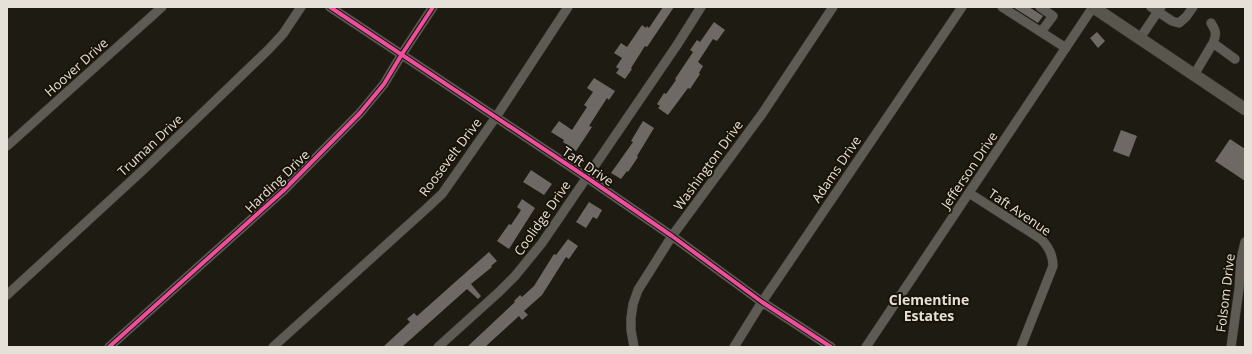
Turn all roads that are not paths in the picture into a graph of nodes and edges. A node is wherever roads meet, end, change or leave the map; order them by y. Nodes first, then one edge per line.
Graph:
1 (162, 7) edge
2 (301, 7) edge
3 (330, 7) edge
4 (433, 7) edge
5 (568, 7) edge
6 (701, 7) edge
7 (832, 7) edge
8 (962, 7) edge
9 (1002, 7) edge
10 (1040, 7) edge
11 (1093, 7) edge
12 (1193, 7) edge
13 (1157, 8) edge
14 (1211, 23) dead end
15 (1039, 31) junction
16 (1140, 38) junction
17 (1213, 43) junction
18 (1066, 48) junction
19 (402, 54) junction
20 (1236, 59) dead end
21 (1194, 75) junction
22 (1245, 109) edge
23 (496, 117) junction
24 (7, 146) edge
25 (586, 177) junction
26 (969, 193) junction
27 (672, 236) junction
28 (1245, 242) edge
29 (1242, 290) edge
30 (7, 295) edge
31 (762, 302) junction
32 (109, 347) edge
33 (273, 347) edge
34 (438, 347) edge
35 (634, 347) edge
36 (734, 347) edge
37 (831, 347) edge
38 (866, 347) edge
39 (1021, 347) edge
40 (1231, 347) edge

1 - 24 street, Hoover Drive
2 - 30 street, Truman Drive
3 - 19 street, Taft Drive
4 - 19 street, Harding Drive
5 - 23 street, Roosevelt Drive
6 - 25 street, Coolidge Drive
7 - 27 street, Washington Drive
8 - 31 street, Adams Drive
9 - 15 street
10 - 15 street
11 - 16 main road
11 - 18 street, Jefferson Drive
12 - 13 street
13 - 16 street
14 - 17 street
15 - 18 street
16 - 21 main road
17 - 20 street
17 - 21 street
18 - 26 street, Jefferson Drive
19 - 23 street, Taft Drive
19 - 32 street, Harding Drive
21 - 22 main road
23 - 25 street, Taft Drive
23 - 33 street, Roosevelt Drive
25 - 27 street, Taft Drive
25 - 34 street, Coolidge Drive
26 - 38 street, Jefferson Drive
26 - 39 street, Taft Avenue
27 - 31 street, Taft Drive
27 - 35 street, Washington Drive
28 - 29 street, Folsom Drive
29 - 40 street, Folsom Drive
31 - 36 street, Adams Drive
31 - 37 street, Taft Drive

